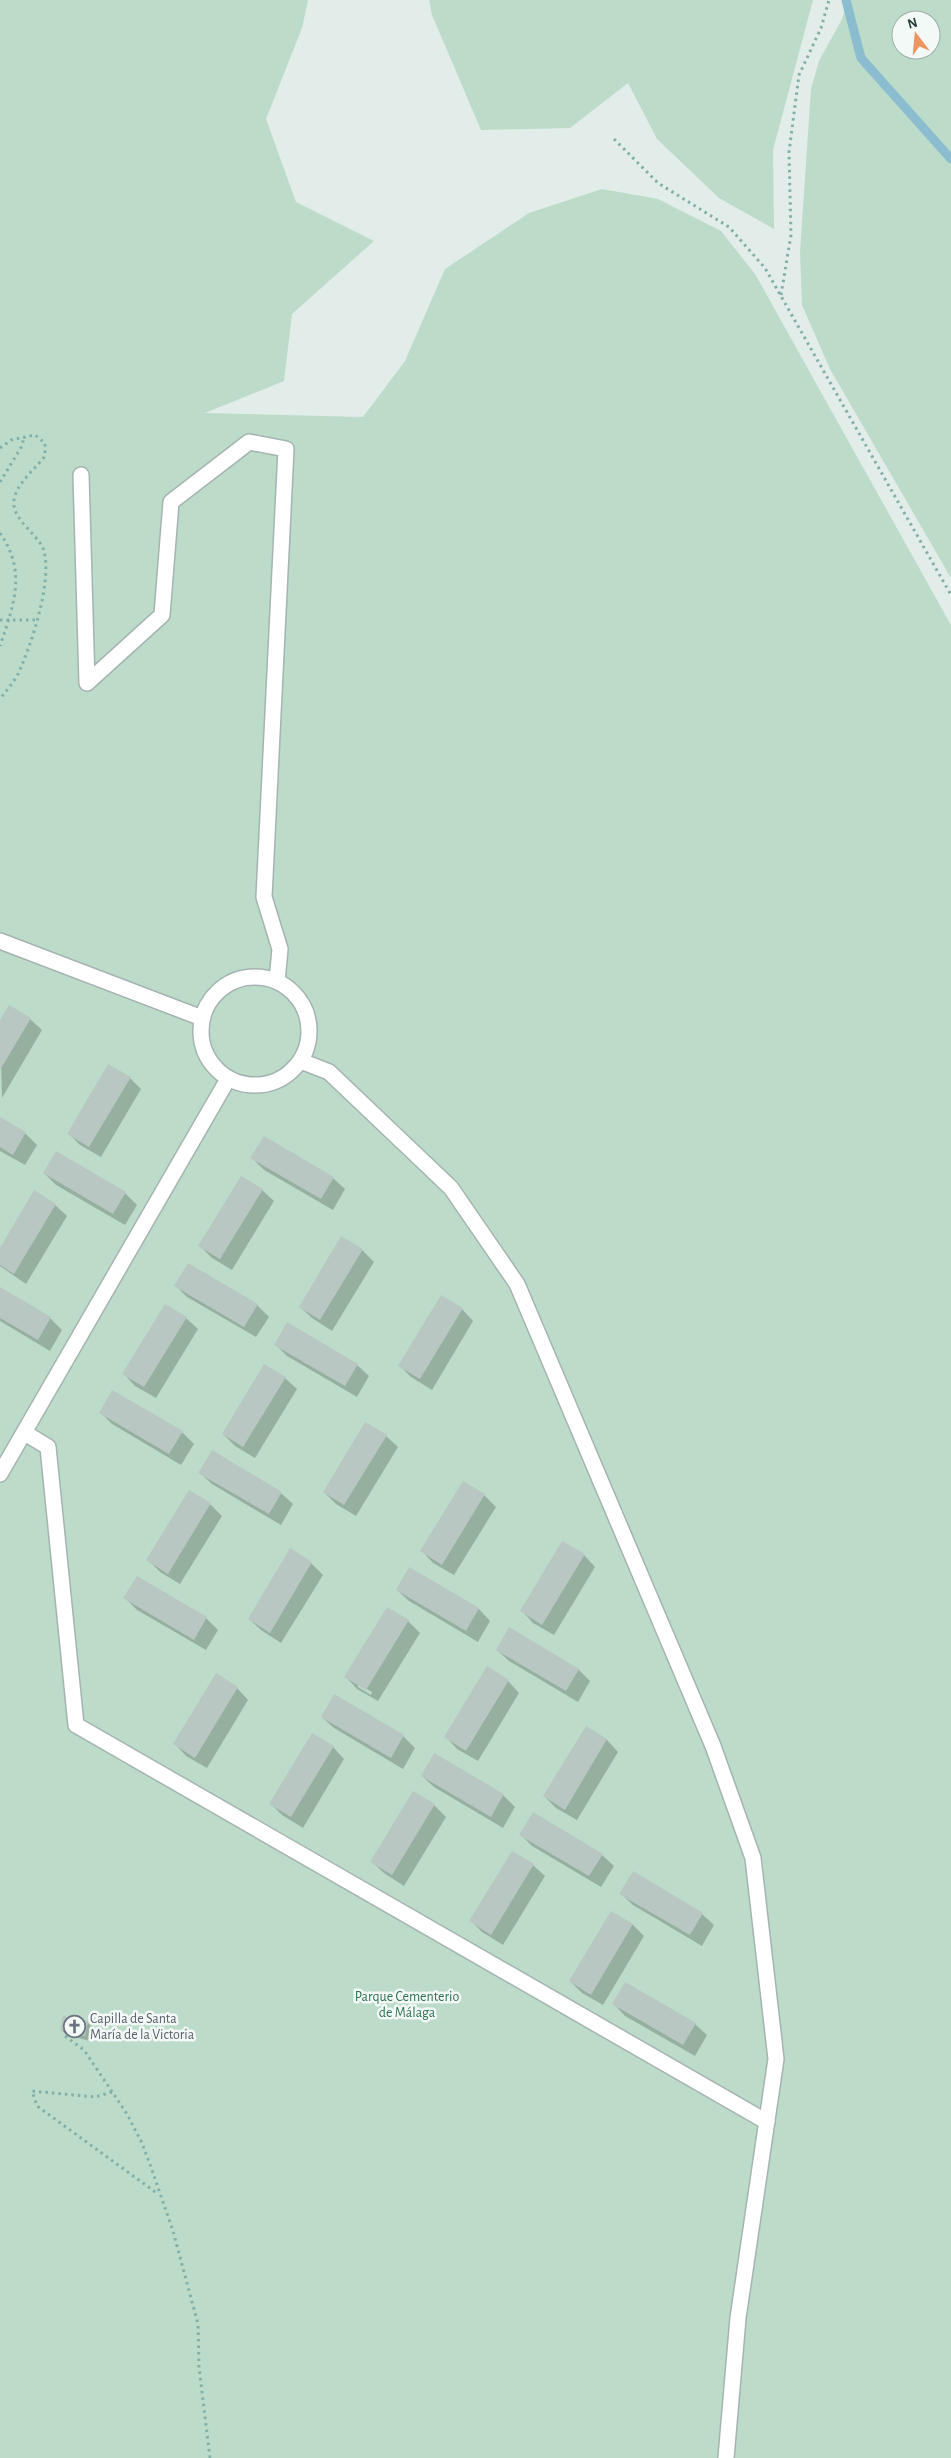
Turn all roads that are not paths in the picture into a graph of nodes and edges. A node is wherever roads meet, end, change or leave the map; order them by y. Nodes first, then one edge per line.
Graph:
1 (81, 475) dead end
2 (0, 941) edge
3 (277, 981) junction
4 (202, 1018) junction
5 (300, 1061) junction
6 (228, 1079) junction
7 (25, 1433) junction
8 (0, 1474) edge
9 (767, 2122) junction
10 (726, 2458) edge

1 - 3 lane
2 - 4 lane
3 - 4 lane
3 - 5 lane
4 - 6 lane
5 - 6 lane
5 - 9 lane
6 - 7 lane
7 - 8 lane
7 - 9 lane
9 - 10 lane

